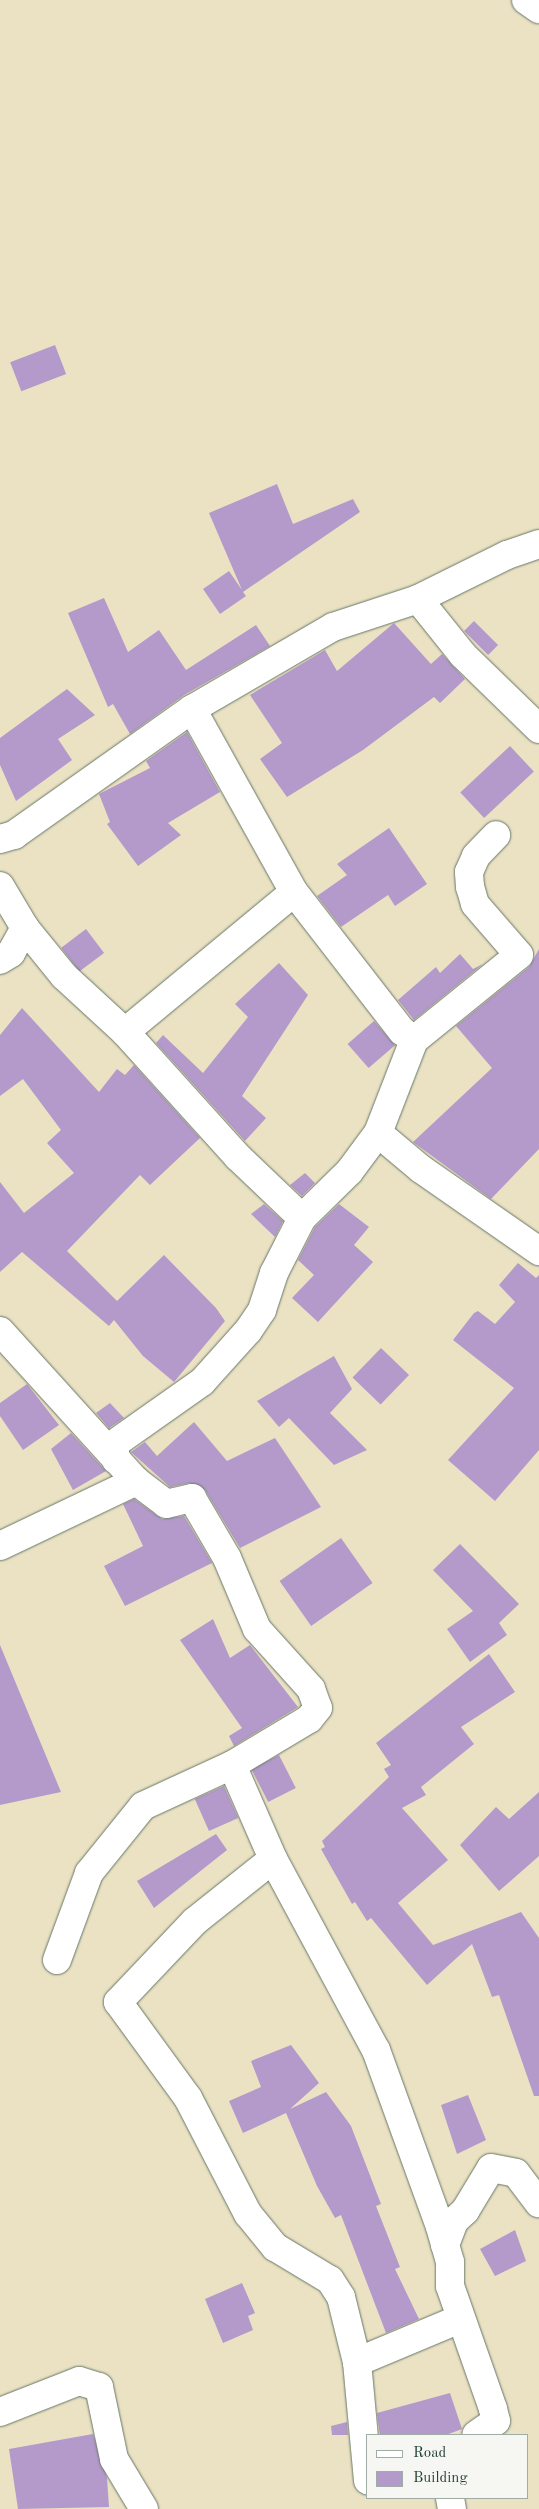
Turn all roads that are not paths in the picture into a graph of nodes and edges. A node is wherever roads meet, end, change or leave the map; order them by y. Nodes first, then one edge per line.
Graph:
1 (526, 0) edge
2 (539, 9) edge
3 (539, 544) edge
4 (418, 598) junction
5 (192, 709) junction
6 (539, 729) edge
7 (496, 834) dead end
8 (0, 839) edge
9 (0, 886) edge
10 (294, 892) junction
11 (25, 928) junction
12 (0, 960) edge
13 (126, 1032) junction
14 (414, 1040) junction
15 (378, 1133) junction
16 (302, 1218) junction
17 (539, 1251) edge
18 (0, 1331) edge
19 (116, 1460) junction
20 (136, 1481) junction
21 (0, 1546) edge
22 (232, 1765) junction
23 (273, 1859) junction
24 (57, 1960) dead end
25 (539, 2203) edge
26 (445, 2245) junction
27 (460, 2319) junction
28 (357, 2362) junction
29 (0, 2412) edge
30 (477, 2434) edge
31 (366, 2459) edge
32 (144, 2509) edge

1 - 2 street
3 - 4 street
4 - 5 street
4 - 6 street
5 - 8 street
5 - 10 street
7 - 14 street
9 - 11 street
10 - 13 street
10 - 14 street
11 - 12 street
11 - 13 street
13 - 16 street
14 - 15 street
15 - 16 street
15 - 17 street
16 - 19 street
18 - 19 street
19 - 20 street
20 - 21 street
20 - 22 street
22 - 23 street
22 - 24 street
23 - 26 street
23 - 28 street
25 - 26 street
26 - 27 street
27 - 28 street
27 - 30 street
28 - 31 street
29 - 32 street

